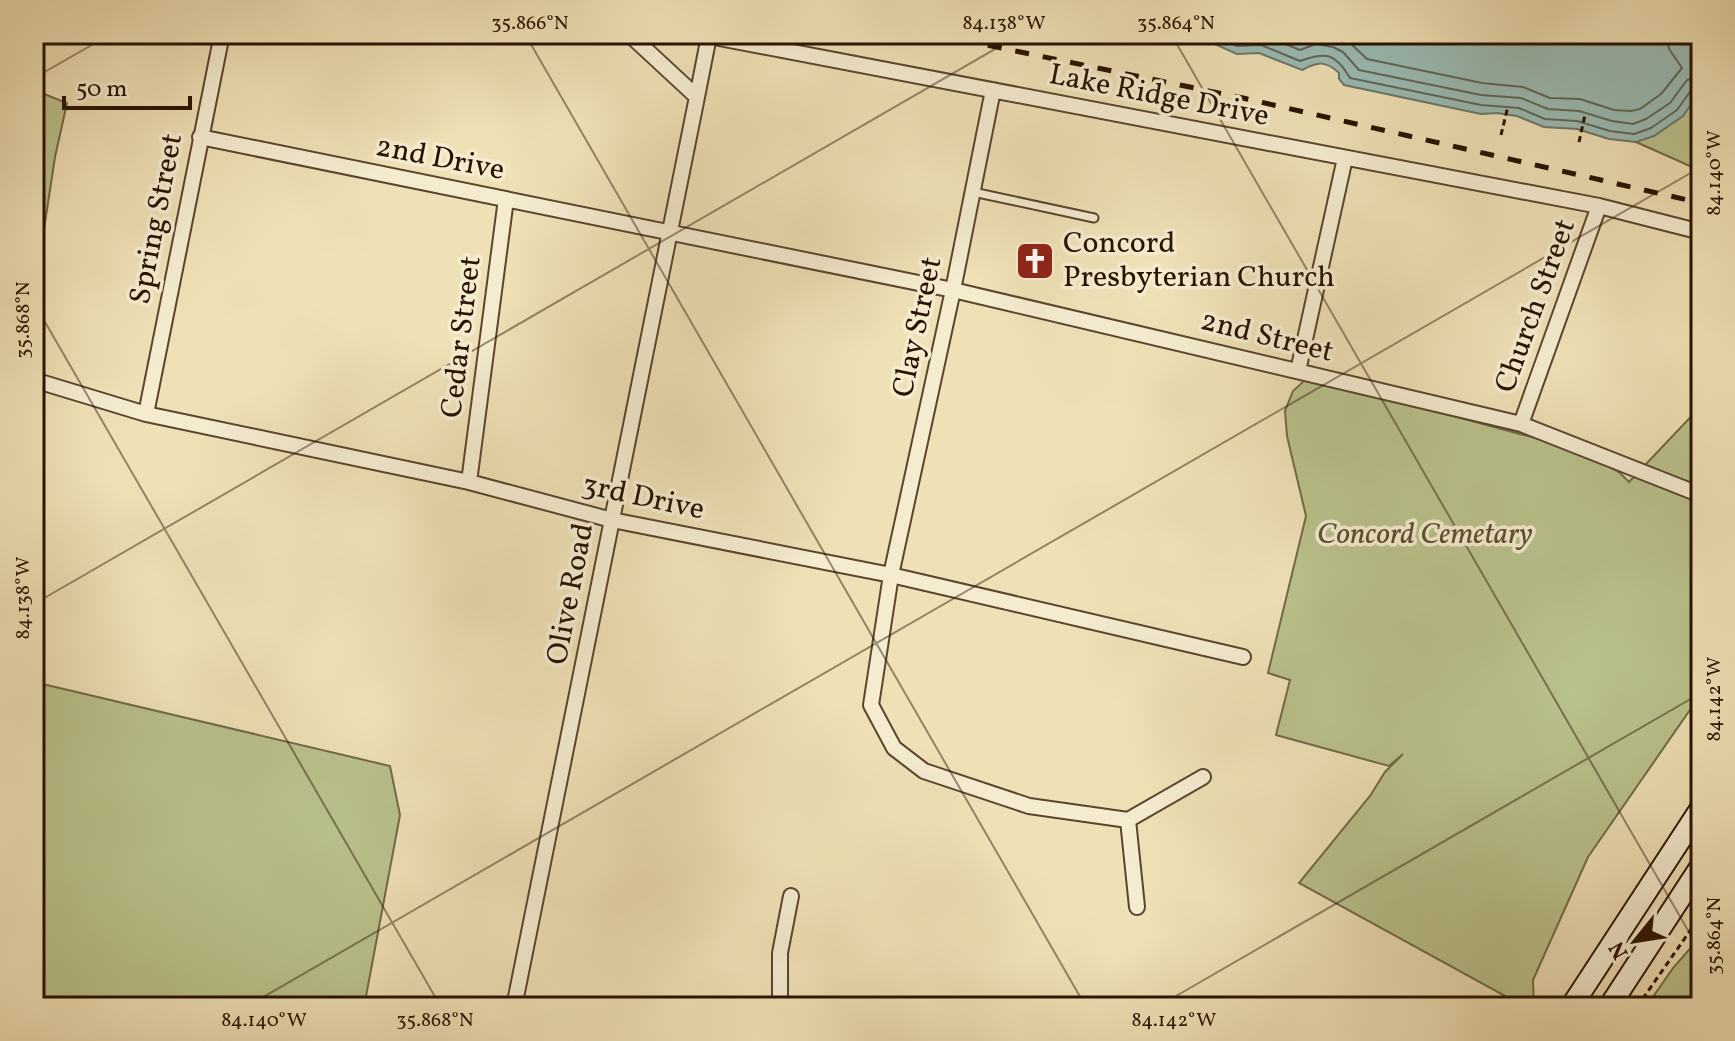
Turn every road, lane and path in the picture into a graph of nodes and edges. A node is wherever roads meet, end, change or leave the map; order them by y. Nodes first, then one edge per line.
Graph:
1 (222, 34) edge
2 (629, 34) edge
3 (993, 90) junction
4 (697, 97) junction
5 (1508, 106) dead end
6 (1585, 115) dead end
7 (1501, 135) dead end
8 (200, 137) junction
9 (1579, 142) dead end
10 (1345, 158) junction
11 (973, 192) junction
12 (506, 199) junction
13 (1599, 206) junction
14 (1094, 218) dead end
15 (670, 232) junction
16 (1701, 232) edge
17 (953, 290) junction
18 (1298, 371) junction
19 (34, 380) edge
20 (146, 414) junction
21 (1521, 424) junction
22 (469, 482) junction
23 (1701, 495) edge
24 (612, 520) junction
25 (891, 575) junction
26 (1243, 657) dead end
27 (1203, 777) dead end
28 (1701, 808) edge
29 (1128, 820) junction
30 (1701, 866) edge
31 (791, 896) dead end
32 (1137, 907) dead end
33 (1701, 915) edge
34 (514, 1007) edge
35 (780, 1007) edge
36 (1571, 1007) edge
37 (1609, 1007) edge
38 (1637, 1007) edge

1 - 8 street, Spring Street
2 - 4 street
3 - 4 street, Lake Ridge Drive
3 - 10 street, Lake Ridge Drive
3 - 11 street, Clay Street
4 - 15 street, Olive Road
5 - 7 path
6 - 9 path
8 - 12 street, 2nd Drive
8 - 20 street, Spring Street
10 - 13 street, Lake Ridge Drive
10 - 18 street
11 - 14 lane
11 - 17 street, Clay Street
12 - 15 street, 2nd Drive
12 - 22 street, Cedar Street
13 - 16 street, Lake Ridge Drive
13 - 21 street, Church Street
15 - 17 street, 2nd Street
15 - 24 street, Olive Road
17 - 18 street, 2nd Street
17 - 25 street, Clay Street
18 - 21 street, 2nd Street
19 - 20 street, 3rd Drive
20 - 22 street, 3rd Drive
21 - 23 street, 2nd Street
22 - 24 street, 3rd Drive
24 - 25 street, 3rd Drive
24 - 34 street, Olive Road
25 - 26 street, 3rd Drive
25 - 29 street, Clay Street
27 - 29 street
28 - 36 main road
29 - 32 street
30 - 37 main road
31 - 35 street
33 - 38 path

